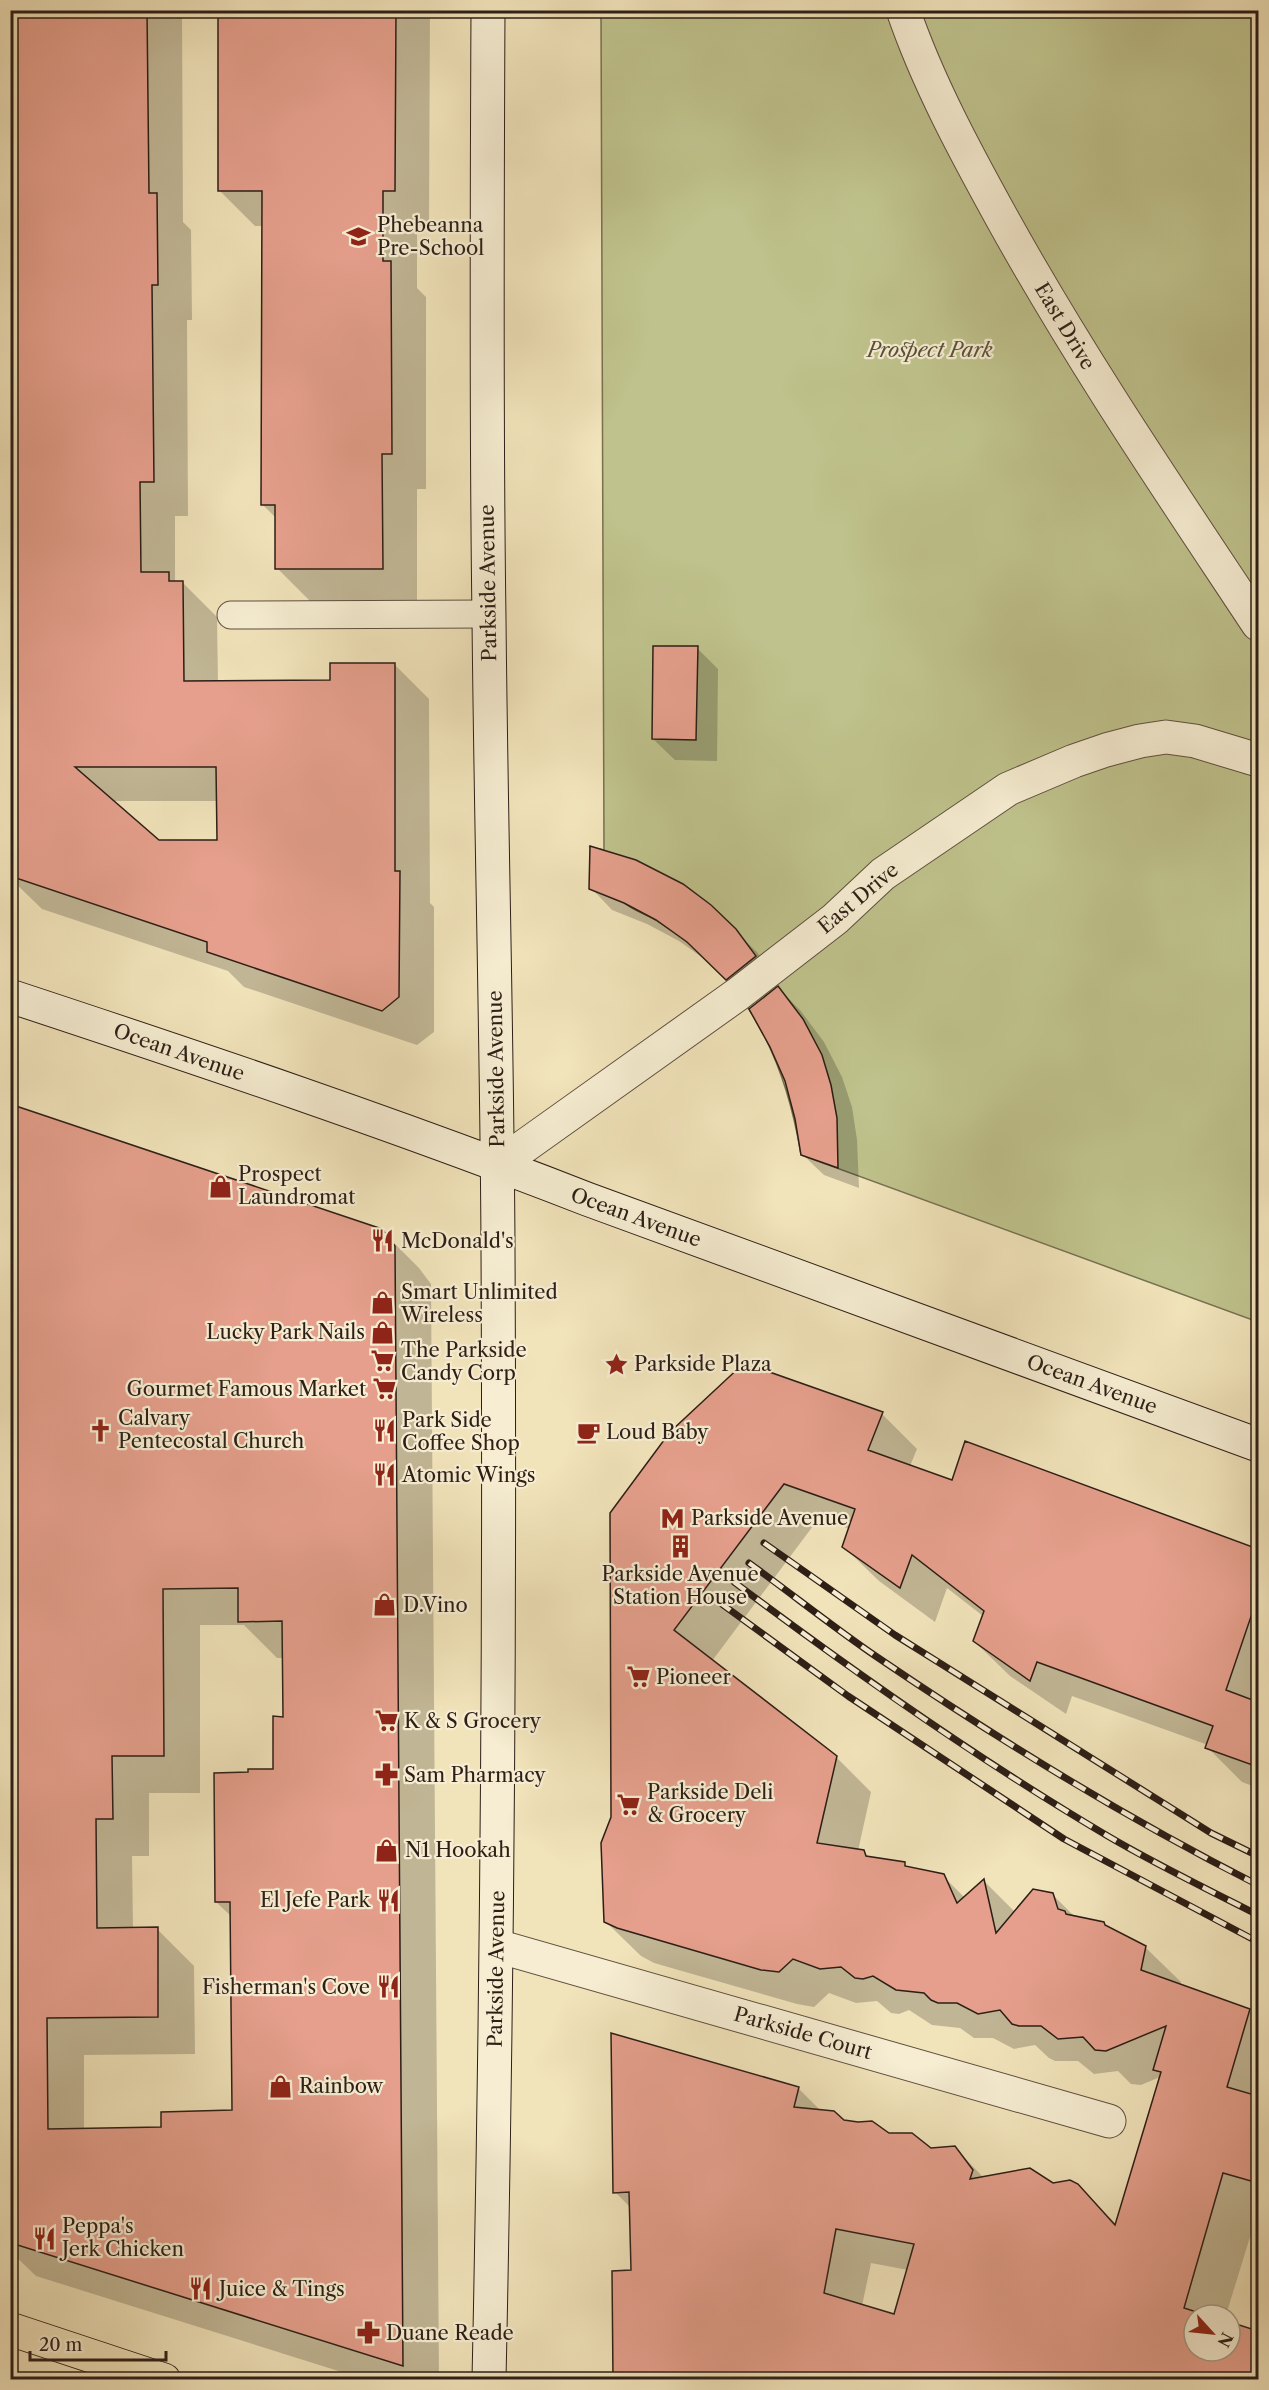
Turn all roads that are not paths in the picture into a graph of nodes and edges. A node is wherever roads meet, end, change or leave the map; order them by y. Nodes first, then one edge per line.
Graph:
1 (488, 10) edge
2 (903, 10) edge
3 (488, 614) junction
4 (231, 615) dead end
5 (1258, 624) edge
6 (1258, 760) edge
7 (10, 996) edge
8 (498, 1165) junction
9 (1258, 1445) edge
10 (497, 1946) junction
11 (1109, 2121) dead end
12 (10, 2329) edge
13 (164, 2379) edge
14 (489, 2379) edge

1 - 3 main road, Parkside Avenue
2 - 5 main road, East Drive
3 - 4 lane
3 - 8 main road, Parkside Avenue
6 - 8 main road, East Drive
7 - 8 main road, Ocean Avenue
8 - 9 main road, Ocean Avenue
8 - 10 main road, Parkside Avenue
10 - 11 main road, Parkside Court
10 - 14 main road, Parkside Avenue
12 - 13 main road

